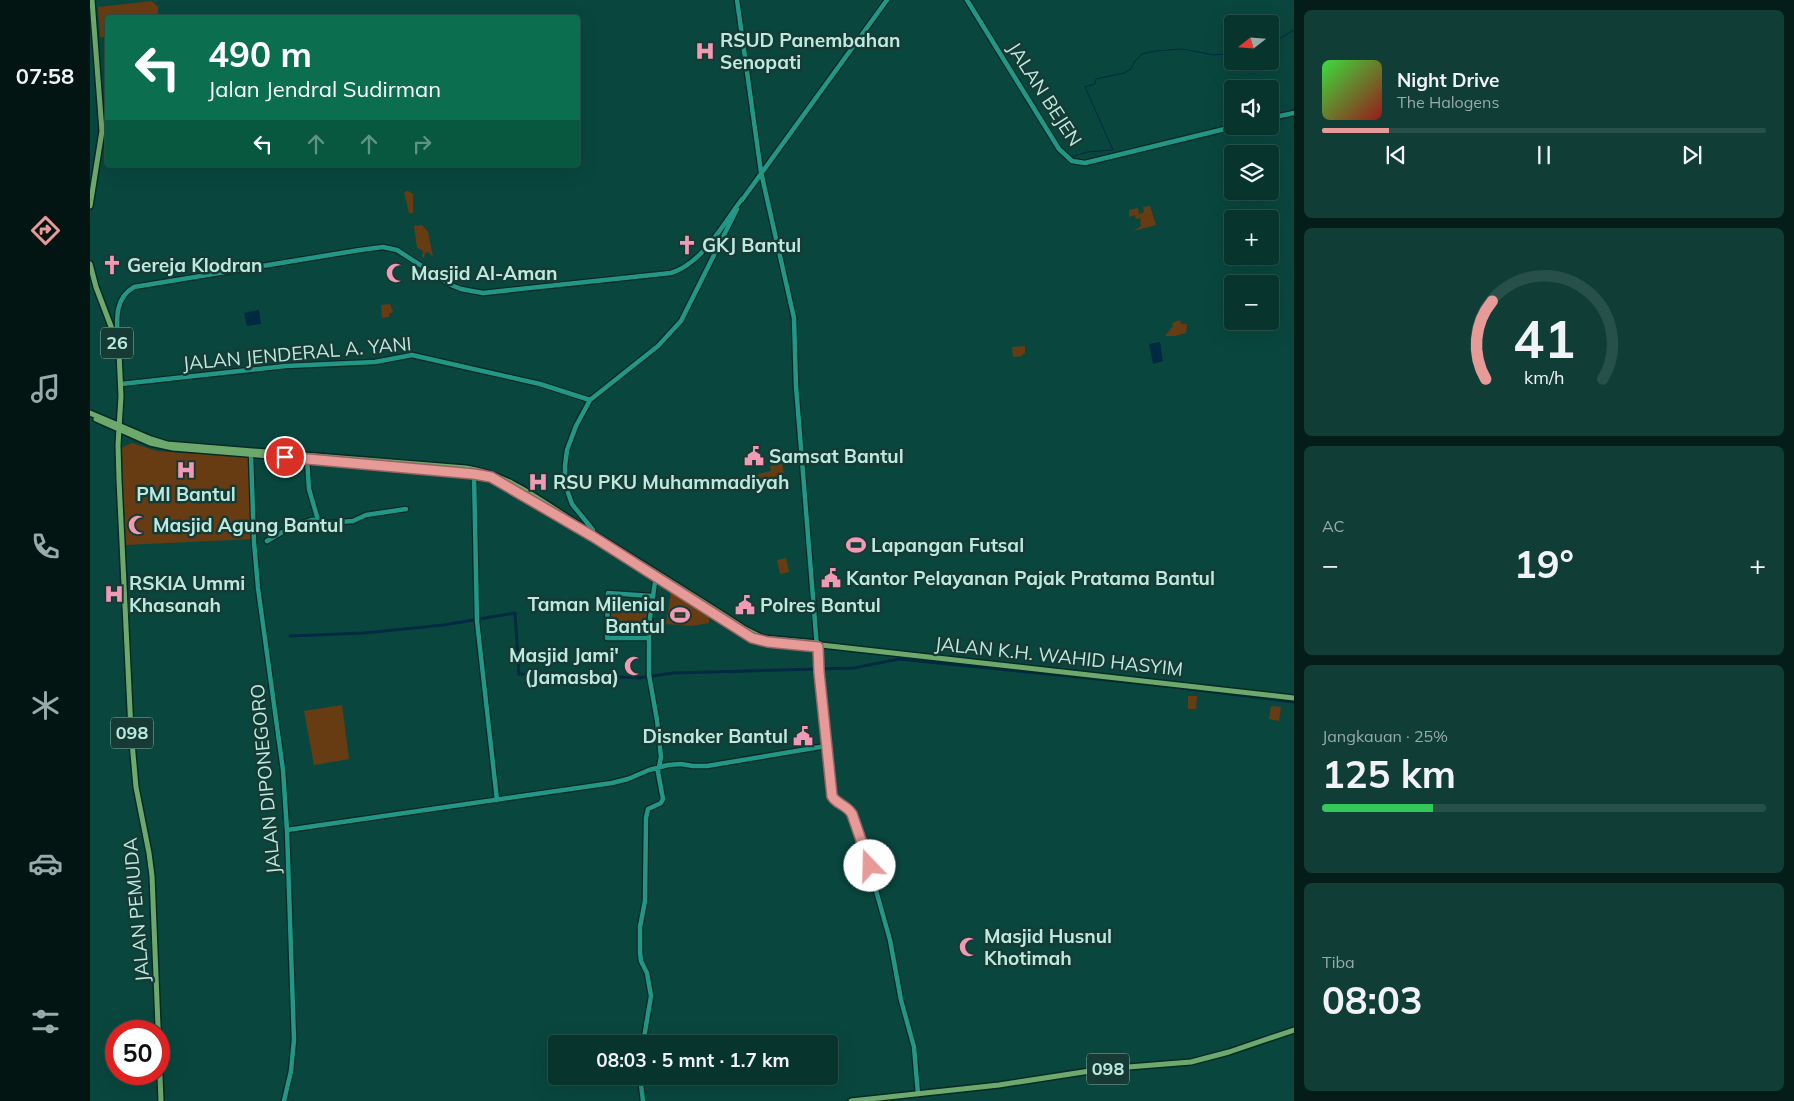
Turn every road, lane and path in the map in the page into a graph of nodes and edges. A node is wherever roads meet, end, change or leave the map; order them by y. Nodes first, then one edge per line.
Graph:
1 (92, 0) edge
2 (737, 0) edge
3 (887, 0) edge
4 (967, 0) edge
5 (1294, 113) edge
6 (1279, 116) edge
7 (1224, 129) edge
8 (759, 154) junction
9 (772, 157) junction
10 (761, 172) junction
11 (752, 185) junction
12 (764, 190) junction
13 (742, 198) junction
14 (90, 206) edge
15 (90, 264) edge
16 (119, 359) junction
17 (121, 384) junction
18 (590, 400) junction
19 (90, 415) edge
20 (120, 427) junction
21 (251, 455) junction
22 (307, 459) junction
23 (370, 462) junction
24 (474, 474) junction
25 (527, 495) junction
26 (406, 509) dead end
27 (318, 520) junction
28 (592, 533) junction
29 (267, 541) dead end
30 (656, 574) junction
31 (652, 596) junction
32 (649, 638) junction
33 (819, 645) junction
34 (1294, 698) edge
35 (826, 746) junction
36 (659, 768) junction
37 (496, 800) junction
38 (287, 830) junction
39 (158, 1020) edge
40 (1294, 1030) edge
41 (644, 1035) edge
42 (160, 1085) edge
43 (641, 1085) edge
44 (918, 1094) junction
45 (161, 1101) edge
46 (284, 1101) edge
47 (643, 1101) edge
48 (851, 1101) edge

1 - 14 main road
2 - 8 main road
3 - 9 main road
4 - 7 main road, JALAN BEJEN
5 - 6 main road
8 - 9 main road
8 - 10 main road
9 - 10 main road
10 - 11 main road
10 - 12 main road
11 - 12 main road
11 - 13 main road
12 - 33 main road
13 - 16 main road
13 - 18 main road
15 - 16 main road, 26
16 - 17 main road, 26
17 - 18 main road, JALAN JENDERAL A. YANI
17 - 20 main road, 26
18 - 28 main road
19 - 20 main road
20 - 21 main road
20 - 23 main road
20 - 39 main road, JALAN PEMUDA / 098
21 - 22 main road
21 - 38 main road, JALAN DIPONEGORO
22 - 23 main road
22 - 27 main road
23 - 24 main road
23 - 25 main road
24 - 25 main road
24 - 37 main road
25 - 28 main road
25 - 30 main road
26 - 27 main road
27 - 29 main road
28 - 30 main road
30 - 31 main road
30 - 33 main road, JALAN K.H. WAHID HASYIM
31 - 32 main road
31 - 32 main road
32 - 36 main road
33 - 34 main road, JALAN K.H. WAHID HASYIM
33 - 35 main road
35 - 36 main road
35 - 44 main road
36 - 37 main road
36 - 41 main road
37 - 38 main road
38 - 46 main road, JALAN DIPONEGORO
40 - 44 main road, 098
42 - 45 main road, 098
43 - 47 main road
44 - 48 main road, 098

